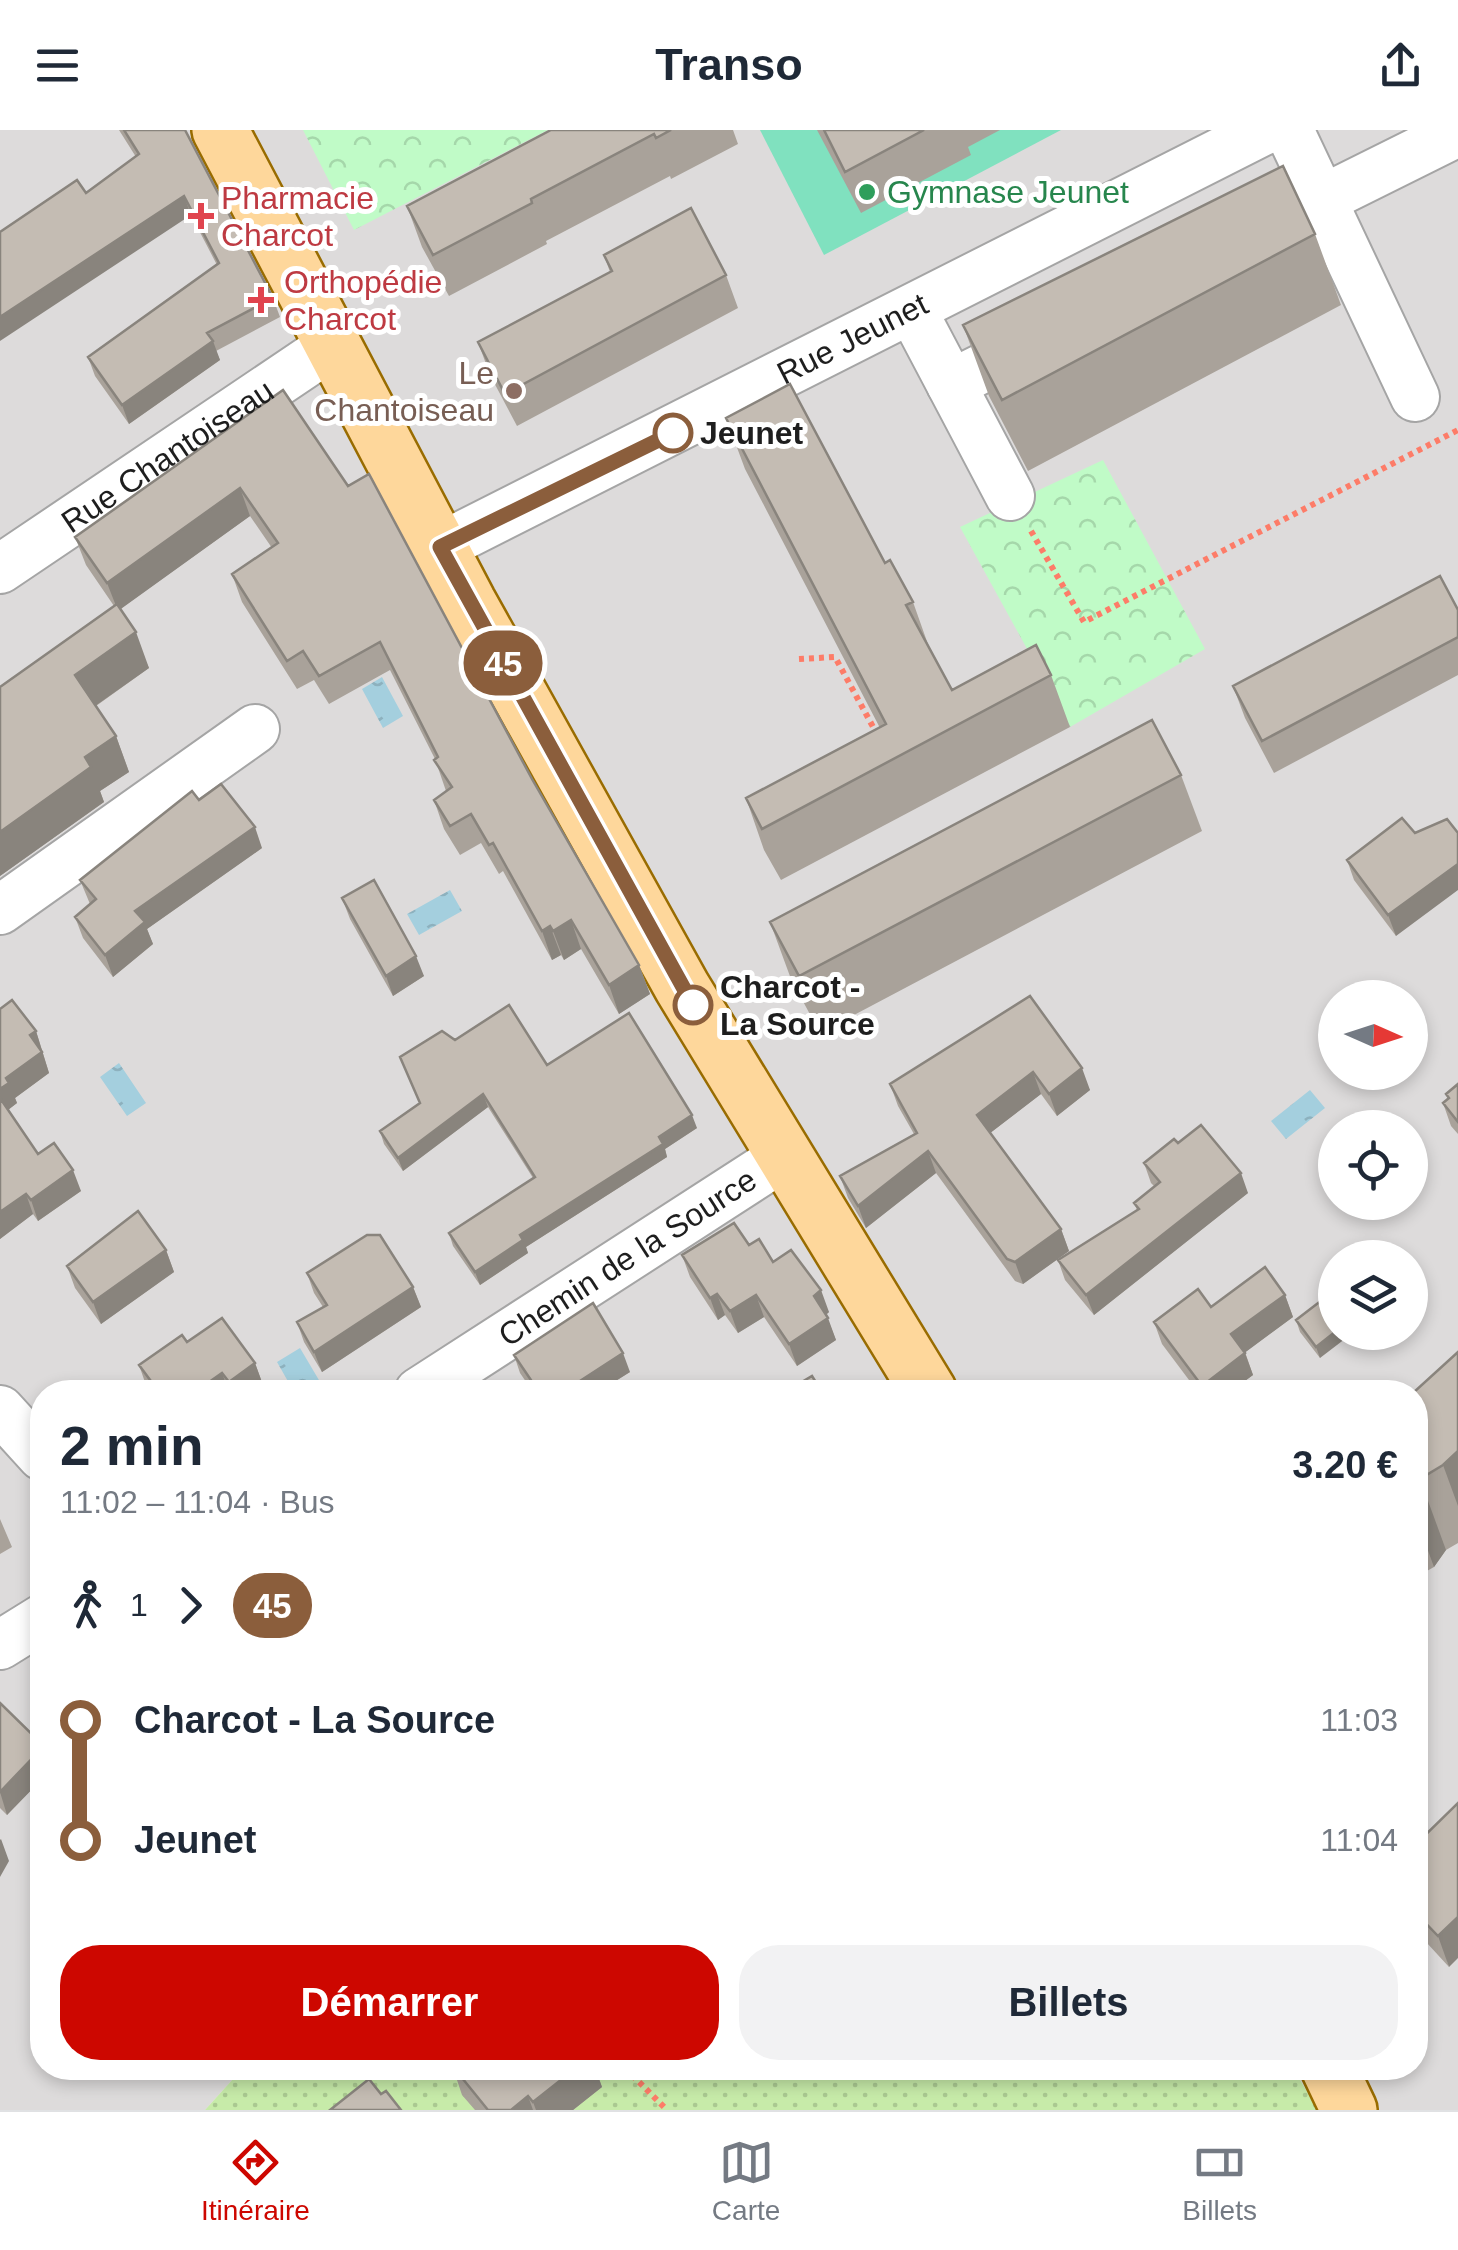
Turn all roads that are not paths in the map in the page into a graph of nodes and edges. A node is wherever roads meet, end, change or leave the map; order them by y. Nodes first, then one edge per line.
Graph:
1 (220, 130) edge
2 (1265, 130) edge
3 (1289, 130) edge
4 (1458, 132) edge
5 (1324, 199) junction
6 (1200, 260) edge
7 (912, 310) junction
8 (1075, 322) edge
9 (334, 344) junction
10 (951, 384) junction
11 (1415, 396) dead end
12 (1010, 496) road end
13 (440, 547) junction
14 (0, 570) edge
15 (255, 729) dead end
16 (0, 910) edge
17 (783, 1157) junction
18 (438, 1380) edge
19 (922, 1380) edge
20 (0, 1410) edge
21 (30, 1443) edge
22 (30, 1626) edge
23 (0, 1645) edge
24 (1334, 2080) edge
25 (1348, 2110) edge

1 - 9 main road
2 - 7 street, Rue Jeunet
3 - 5 street
4 - 5 street
5 - 6 street
5 - 11 street
7 - 10 street
7 - 13 street, Rue Jeunet
8 - 10 street
9 - 13 main road
9 - 14 street, Rue Chantoiseau
10 - 12 street
13 - 17 main road
15 - 16 street
17 - 18 street, Chemin de la Source
17 - 19 main road
20 - 21 street
22 - 23 street
24 - 25 main road

